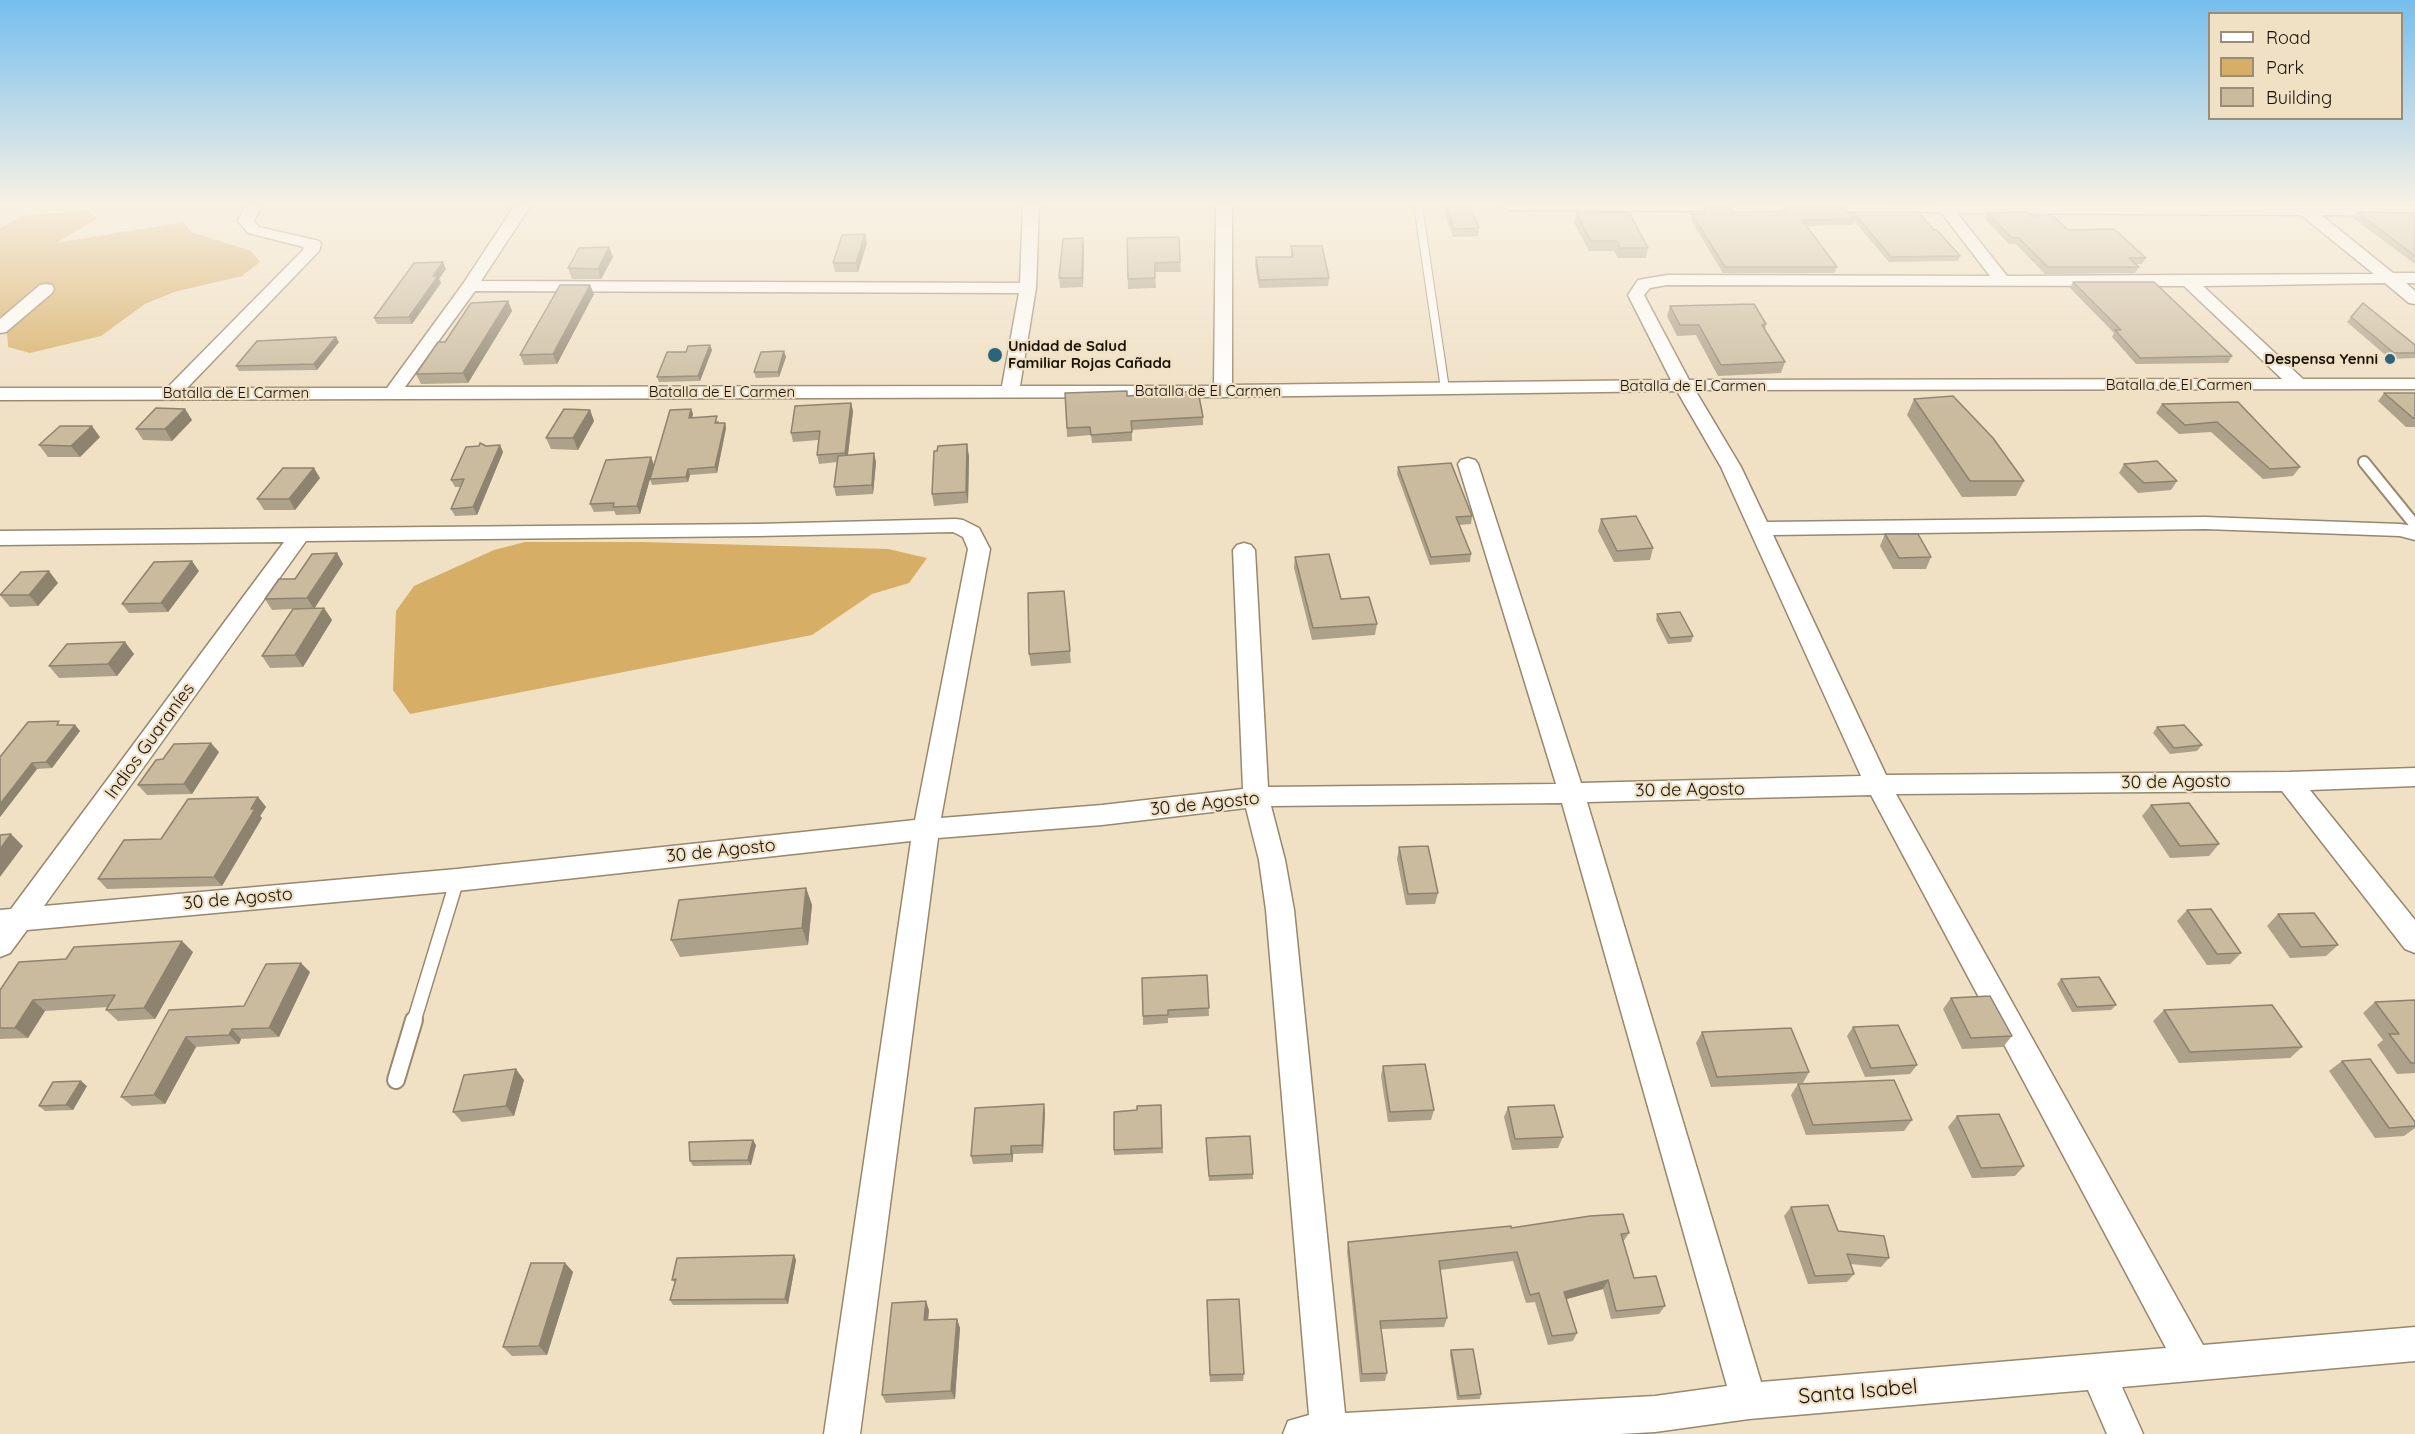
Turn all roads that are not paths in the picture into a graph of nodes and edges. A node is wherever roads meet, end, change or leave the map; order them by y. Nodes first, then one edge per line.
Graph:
1 (291, 272) edge
2 (479, 272) edge
3 (1029, 272) edge
4 (1224, 272) edge
5 (1428, 272) edge
6 (1996, 272) edge
7 (2382, 272) edge
8 (2415, 278) edge
9 (2391, 279) junction
10 (2002, 280) junction
11 (2188, 281) junction
12 (470, 286) junction
13 (1028, 288) junction
14 (46, 289) dead end
15 (2415, 299) edge
16 (0, 328) edge
17 (2415, 384) edge
18 (1683, 385) junction
19 (2299, 385) junction
20 (1445, 389) junction
21 (1010, 391) junction
22 (1223, 391) junction
23 (173, 392) junction
24 (0, 393) edge
25 (392, 393) junction
26 (2364, 462) dead end
27 (1467, 464) dead end
28 (2415, 525) edge
29 (1761, 529) junction
30 (2415, 533) edge
31 (299, 536) junction
32 (0, 538) edge
33 (1244, 550) dead end
34 (2415, 777) edge
35 (2289, 781) junction
36 (1878, 785) junction
37 (1572, 793) junction
38 (1256, 797) junction
39 (926, 829) junction
40 (457, 880) junction
41 (10, 920) edge
42 (2415, 941) edge
43 (0, 945) edge
44 (396, 1080) dead end
45 (2415, 1344) edge
46 (2194, 1364) junction
47 (2098, 1372) junction
48 (1749, 1401) junction
49 (1657, 1424) edge
50 (1315, 1433) edge
51 (842, 1434) edge
52 (2125, 1434) edge

1 - 23 street
2 - 12 street
3 - 13 street
4 - 22 street
5 - 20 lane
6 - 10 street
7 - 9 street
8 - 9 street
9 - 11 street
9 - 15 street
10 - 11 street
10 - 18 street
11 - 19 street
12 - 13 street
12 - 25 street
13 - 21 street
14 - 16 street
17 - 19 street, Batalla de El Carmen
18 - 19 street, Batalla de El Carmen
18 - 20 street, Batalla de El Carmen
18 - 29 street
20 - 22 street, Batalla de El Carmen
21 - 22 street, Batalla de El Carmen
21 - 25 street, Batalla de El Carmen
23 - 24 street, Batalla de El Carmen
23 - 25 street, Batalla de El Carmen
26 - 28 lane
27 - 37 street
29 - 30 street
29 - 36 street
31 - 32 street
31 - 39 street
31 - 41 street, Indios Guaraníes
33 - 38 street
34 - 35 street, 30 de Agosto
35 - 36 street, 30 de Agosto
35 - 42 street
36 - 37 street, 30 de Agosto
36 - 46 street
37 - 38 street, 30 de Agosto
37 - 48 street
38 - 39 street, 30 de Agosto
38 - 50 street
39 - 40 street, 30 de Agosto
39 - 51 street
40 - 41 street, 30 de Agosto
40 - 44 lane
41 - 43 street, Indios Guaraníes
45 - 46 street, Santa Isabel
46 - 47 street, Santa Isabel
47 - 48 street, Santa Isabel
47 - 52 street
48 - 49 street, Santa Isabel
49 - 50 street, Santa Isabel

